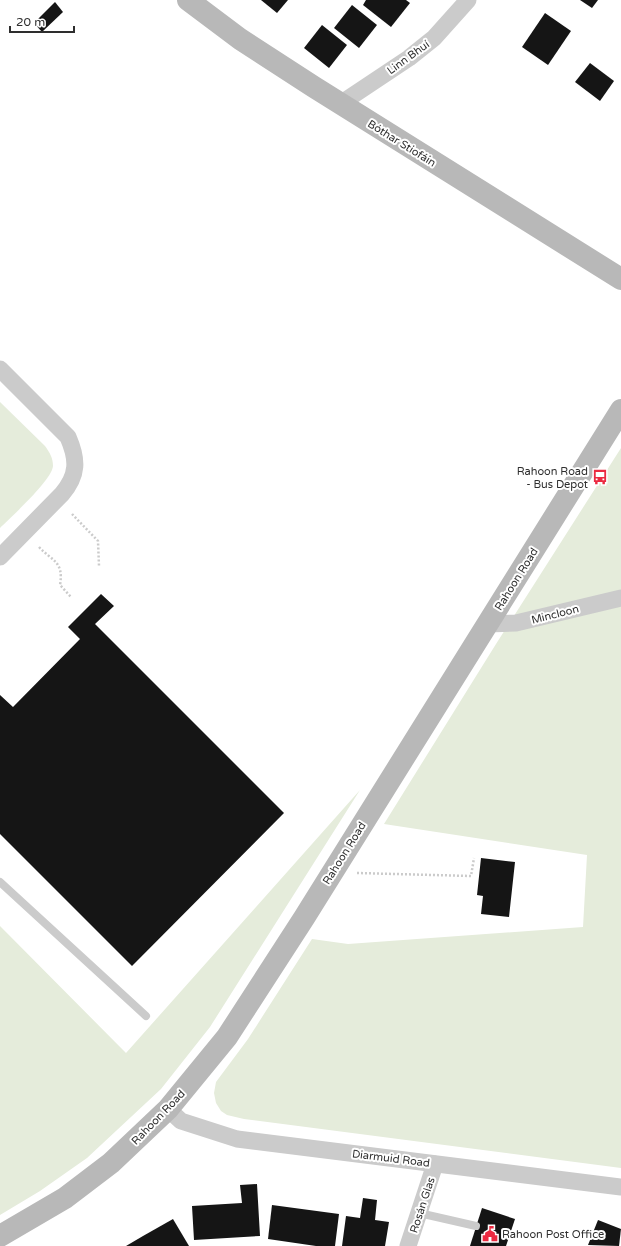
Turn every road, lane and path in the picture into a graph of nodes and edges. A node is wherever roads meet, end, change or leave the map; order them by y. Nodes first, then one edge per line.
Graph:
1 (188, 0) edge
2 (468, 0) edge
3 (340, 104) junction
4 (621, 280) edge
5 (0, 369) edge
6 (621, 410) edge
7 (72, 514) dead end
8 (39, 547) dead end
9 (0, 557) edge
10 (99, 566) dead end
11 (71, 597) dead end
12 (621, 598) edge
13 (488, 624) junction
14 (474, 858) dead end
15 (356, 873) dead end
16 (0, 882) edge
17 (146, 1016) dead end
18 (168, 1109) junction
19 (435, 1164) junction
20 (621, 1187) edge
21 (419, 1213) junction
22 (476, 1226) dead end
23 (0, 1236) edge
24 (408, 1246) edge

1 - 3 street, Bóthar Stiofáin
2 - 3 street, Linn Bhuí
3 - 4 street, Bóthar Stiofáin
5 - 9 street
6 - 13 street, Rahoon Road
7 - 10 path
8 - 11 path
12 - 13 street, Mincloon
13 - 18 street, Rahoon Road
14 - 15 path
16 - 17 lane
18 - 19 street, Diarmuid Road
18 - 23 street, Rahoon Road
19 - 20 street, Diarmuid Road
19 - 21 street, Rosán Glas
21 - 22 lane
21 - 24 street, Rosán Glas

